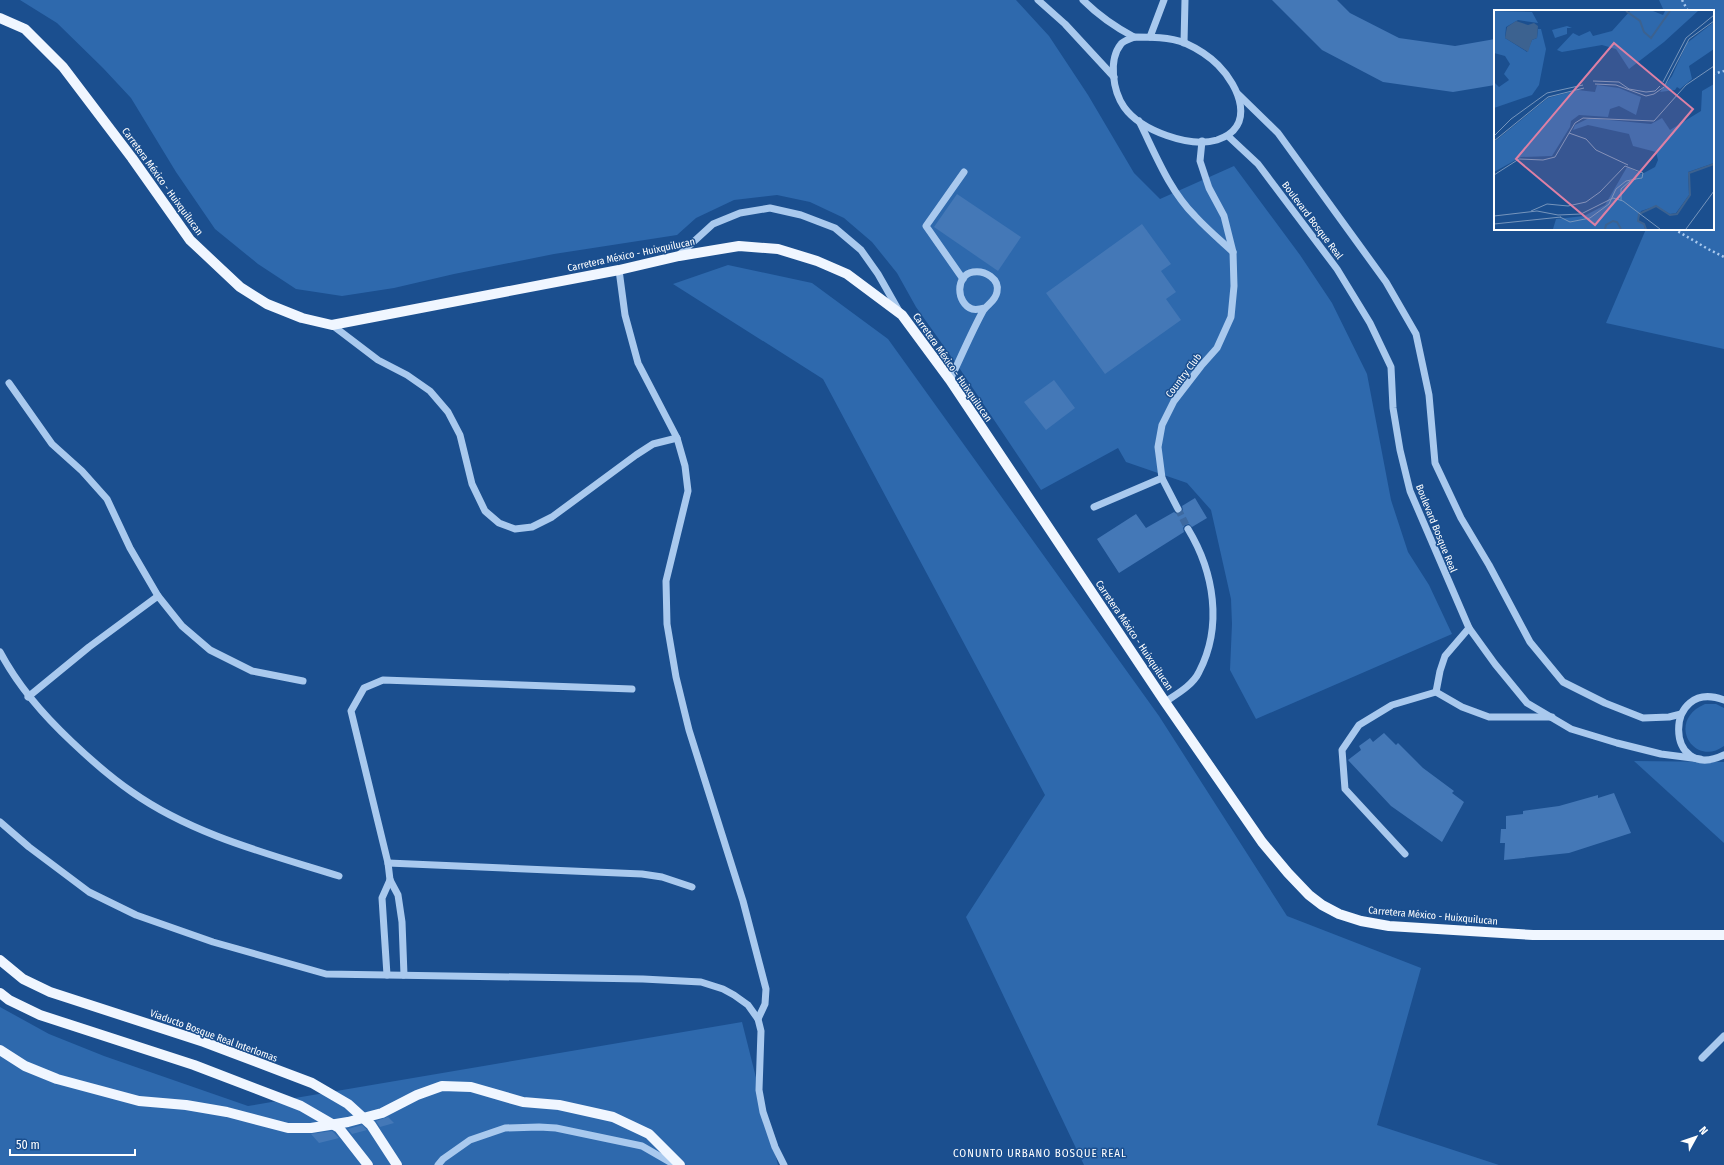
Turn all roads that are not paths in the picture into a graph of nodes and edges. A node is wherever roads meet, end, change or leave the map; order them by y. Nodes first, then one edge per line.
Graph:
1 (1038, 0) edge
2 (1083, 0) edge
3 (1164, 0) edge
4 (1184, 0) edge
5 (0, 18) edge
6 (1134, 37) junction
7 (1150, 37) junction
8 (1184, 43) junction
9 (1114, 77) junction
10 (1238, 94) junction
11 (1139, 120) junction
12 (1228, 136) junction
13 (1202, 142) junction
14 (964, 172) dead end
15 (1233, 252) junction
16 (679, 256) junction
17 (619, 270) junction
18 (963, 279) junction
19 (985, 308) junction
20 (902, 315) junction
21 (332, 325) junction
22 (950, 380) junction
23 (9, 383) dead end
24 (677, 438) junction
25 (1162, 478) junction
26 (1094, 507) dead end
27 (1178, 509) tunnel mouth
28 (1188, 529) tunnel mouth
29 (158, 596) junction
30 (1469, 628) junction
31 (0, 652) edge
32 (303, 681) dead end
33 (632, 689) dead end
34 (1436, 692) junction
35 (28, 697) junction
36 (1724, 700) edge
37 (1165, 702) junction
38 (1681, 714) junction
39 (1552, 717) junction
40 (1724, 755) edge
41 (1700, 759) junction
42 (0, 822) edge
43 (1405, 854) dead end
44 (388, 863) junction
45 (339, 876) dead end
46 (390, 880) junction
47 (692, 887) dead end
48 (1724, 935) edge
49 (0, 960) edge
50 (387, 975) junction
51 (404, 975) junction
52 (0, 993) edge
53 (758, 1019) junction
54 (1724, 1036) edge
55 (0, 1050) edge
56 (1702, 1058) dead end
57 (368, 1165) edge
58 (397, 1165) edge
59 (438, 1165) edge
60 (675, 1165) edge
61 (680, 1165) edge
62 (784, 1165) edge

1 - 9 street
2 - 6 street
3 - 7 street
4 - 8 street
5 - 21 main road, Carretera México - Huixquilucan
6 - 7 street
6 - 9 street
7 - 8 street
8 - 10 street
9 - 11 street
10 - 12 street
10 - 38 street
11 - 13 street
11 - 15 street
12 - 13 street
12 - 30 street, Boulevard Bosque Real
13 - 15 street, Country Club
14 - 18 street
15 - 25 street, Country Club
16 - 17 main road, Carretera México - Huixquilucan
16 - 20 main road, Carretera México - Huixquilucan
16 - 20 street
17 - 21 main road, Carretera México - Huixquilucan
17 - 24 street
18 - 19 street
18 - 19 street
19 - 22 street
20 - 22 main road, Carretera México - Huixquilucan
21 - 24 street
22 - 37 main road, Carretera México - Huixquilucan
23 - 29 street
24 - 53 street
25 - 26 street
25 - 27 street, Country Club
28 - 37 street
29 - 32 street
29 - 35 street
30 - 34 street
30 - 39 street, Boulevard Bosque Real
31 - 35 street
33 - 44 street
34 - 39 street
34 - 43 street
35 - 45 street
36 - 38 street
37 - 48 main road, Carretera México - Huixquilucan
38 - 41 street
39 - 41 street, Boulevard Bosque Real
40 - 41 street, Boulevard Bosque Real
42 - 50 street
44 - 46 street
44 - 47 street
46 - 50 street
46 - 51 street
49 - 58 main road, Viaducto Bosque Real Interlomas
50 - 51 street
51 - 53 street
52 - 57 main road
53 - 62 street
54 - 56 street
55 - 61 main road
59 - 60 street

